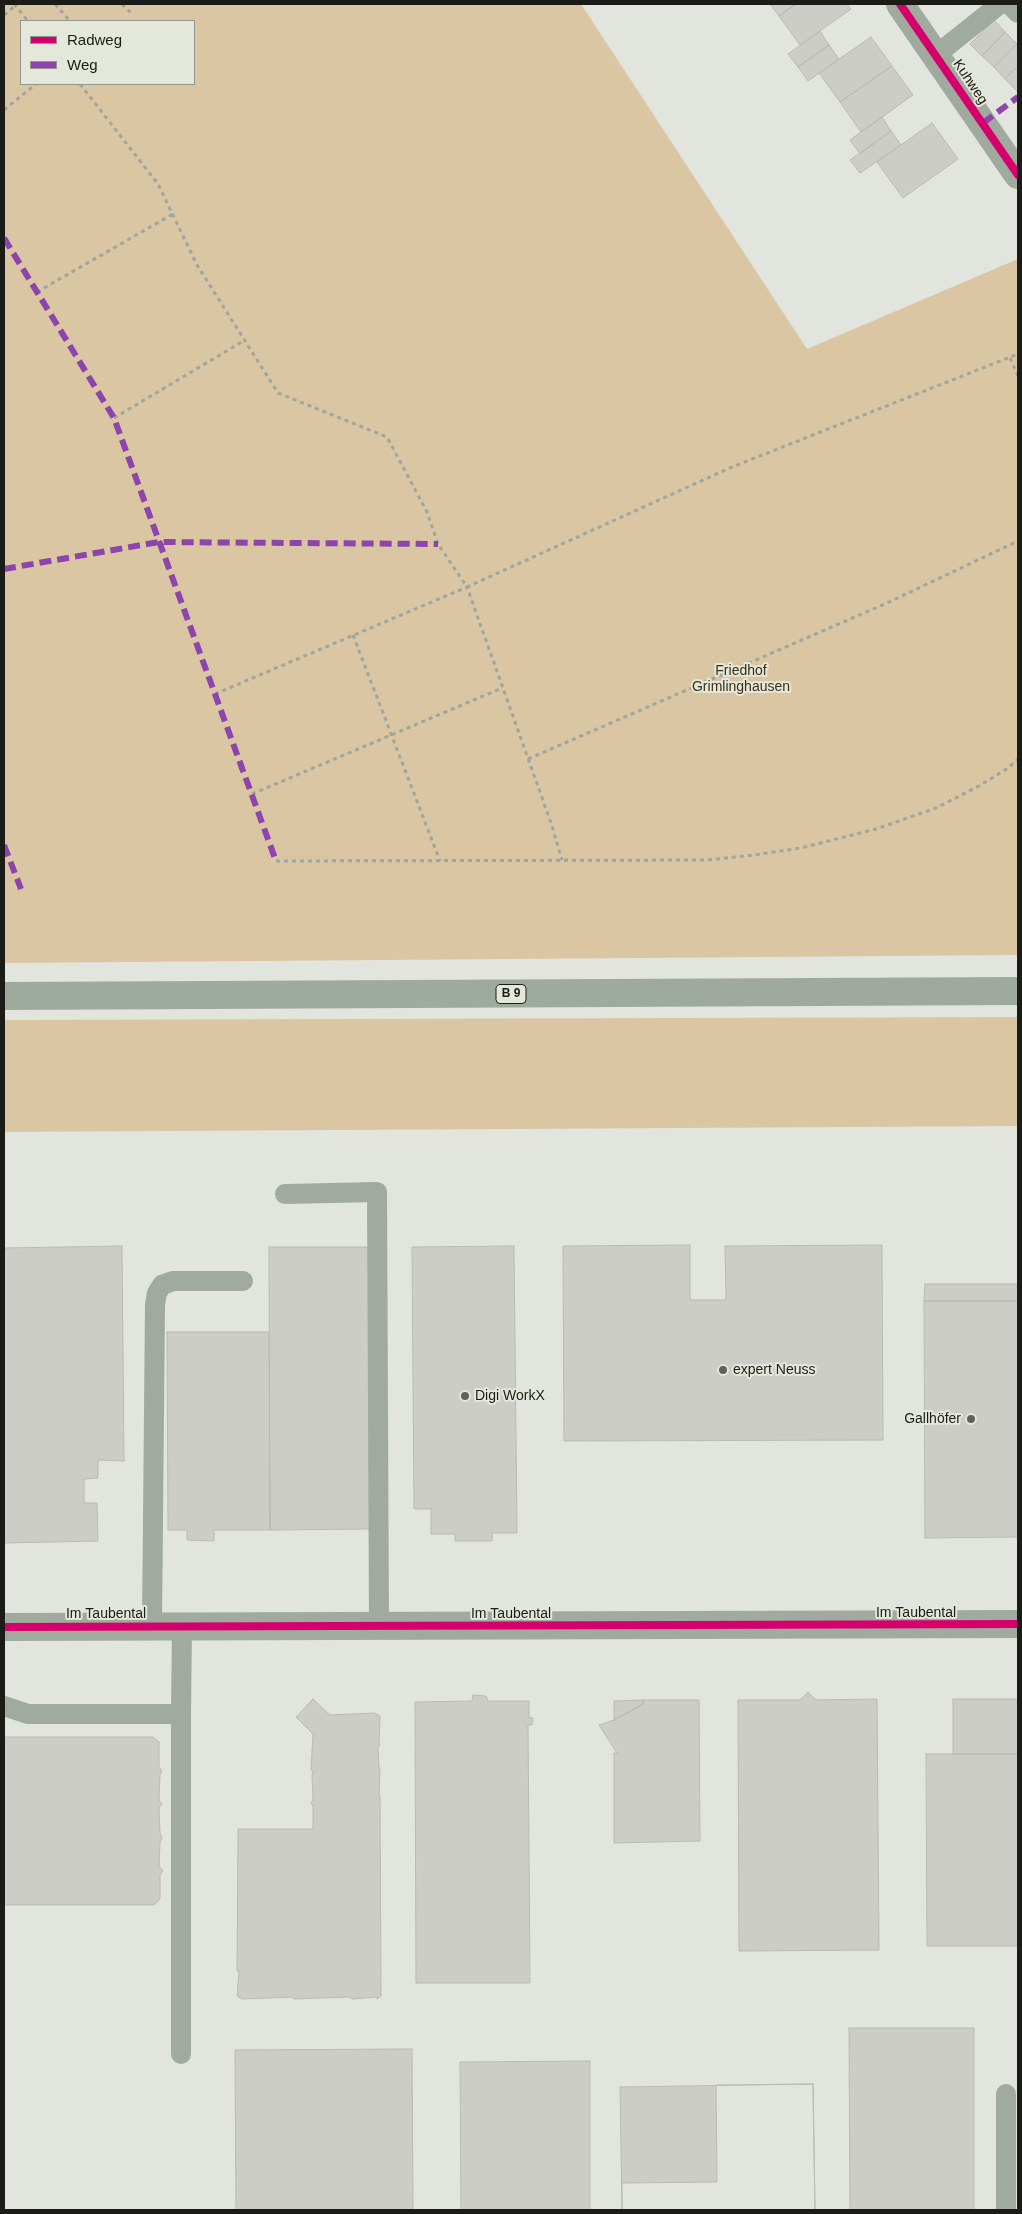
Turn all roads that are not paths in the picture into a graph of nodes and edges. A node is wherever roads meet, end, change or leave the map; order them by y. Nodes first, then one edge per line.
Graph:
1 (900, 4) edge
2 (1000, 4) edge
3 (1009, 4) edge
4 (1018, 13) edge
5 (936, 55) junction
6 (1018, 175) edge
7 (1018, 991) edge
8 (4, 996) edge
9 (285, 1194) dead end
10 (243, 1281) dead end
11 (1018, 1624) edge
12 (4, 1626) edge
13 (152, 1626) junction
14 (182, 1626) junction
15 (379, 1626) junction
16 (4, 1706) edge
17 (181, 1714) junction
18 (181, 2054) dead end
19 (1006, 2094) dead end
20 (1006, 2210) edge

1 - 5 street, Kuhweg
2 - 5 lane
3 - 4 lane
5 - 6 street, Kuhweg
7 - 8 main road, B 9
9 - 15 lane
10 - 13 lane
11 - 15 street, Im Taubental
12 - 13 street, Im Taubental
13 - 14 street, Im Taubental
14 - 15 street, Im Taubental
14 - 17 lane
16 - 17 lane
17 - 18 lane
19 - 20 lane

